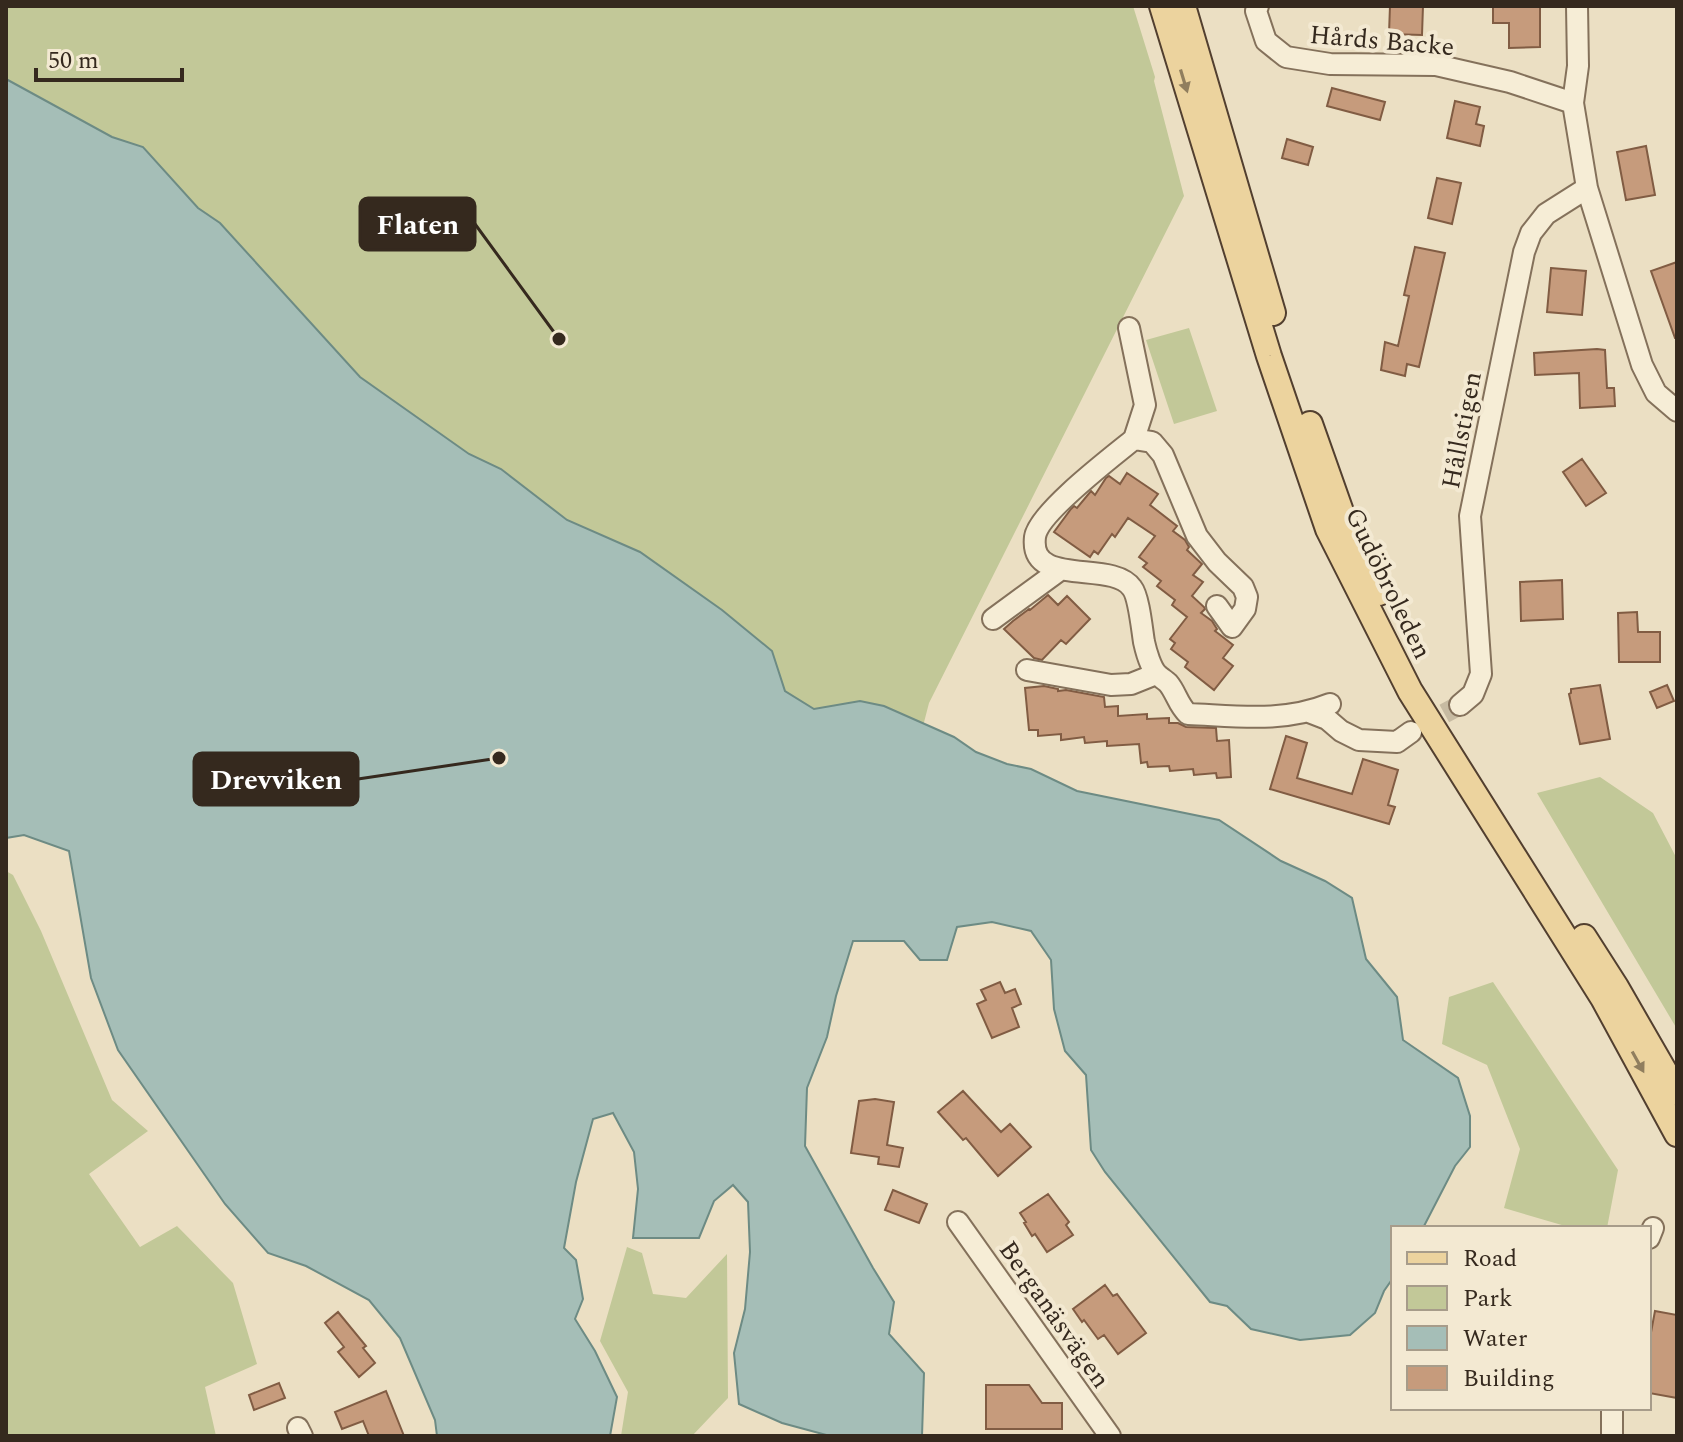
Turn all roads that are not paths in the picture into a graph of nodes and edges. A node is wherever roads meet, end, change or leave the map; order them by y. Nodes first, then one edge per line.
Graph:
1 (1162, 6) edge
2 (1183, 6) edge
3 (1577, 6) edge
4 (1257, 9) edge
5 (1573, 103) junction
6 (1587, 188) junction
7 (1129, 328) dead end
8 (1677, 411) edge
9 (1134, 439) junction
10 (1060, 570) junction
11 (1217, 606) dead end
12 (993, 619) dead end
13 (1027, 670) dead end
14 (1156, 674) junction
15 (1330, 704) dead end
16 (1460, 705) tunnel mouth
17 (1309, 712) junction
18 (1411, 732) tunnel mouth
19 (1677, 1093) edge
20 (1677, 1134) edge
21 (958, 1222) dead end
22 (1612, 1410) edge
23 (1110, 1436) edge
24 (1612, 1436) edge

1 -> 20 main road, Gudöbroleden
2 - 19 main road, Gudöbroleden
3 - 5 street
4 - 5 street, Hårds Backe
5 - 6 street
6 - 8 street
6 - 16 street, Hållstigen
7 - 9 street
9 - 10 street
9 - 11 street
10 - 12 street
10 - 14 street
13 - 14 street
14 - 17 street
15 - 17 street
17 - 18 street
21 - 23 street, Berganäsvägen
22 - 24 street

